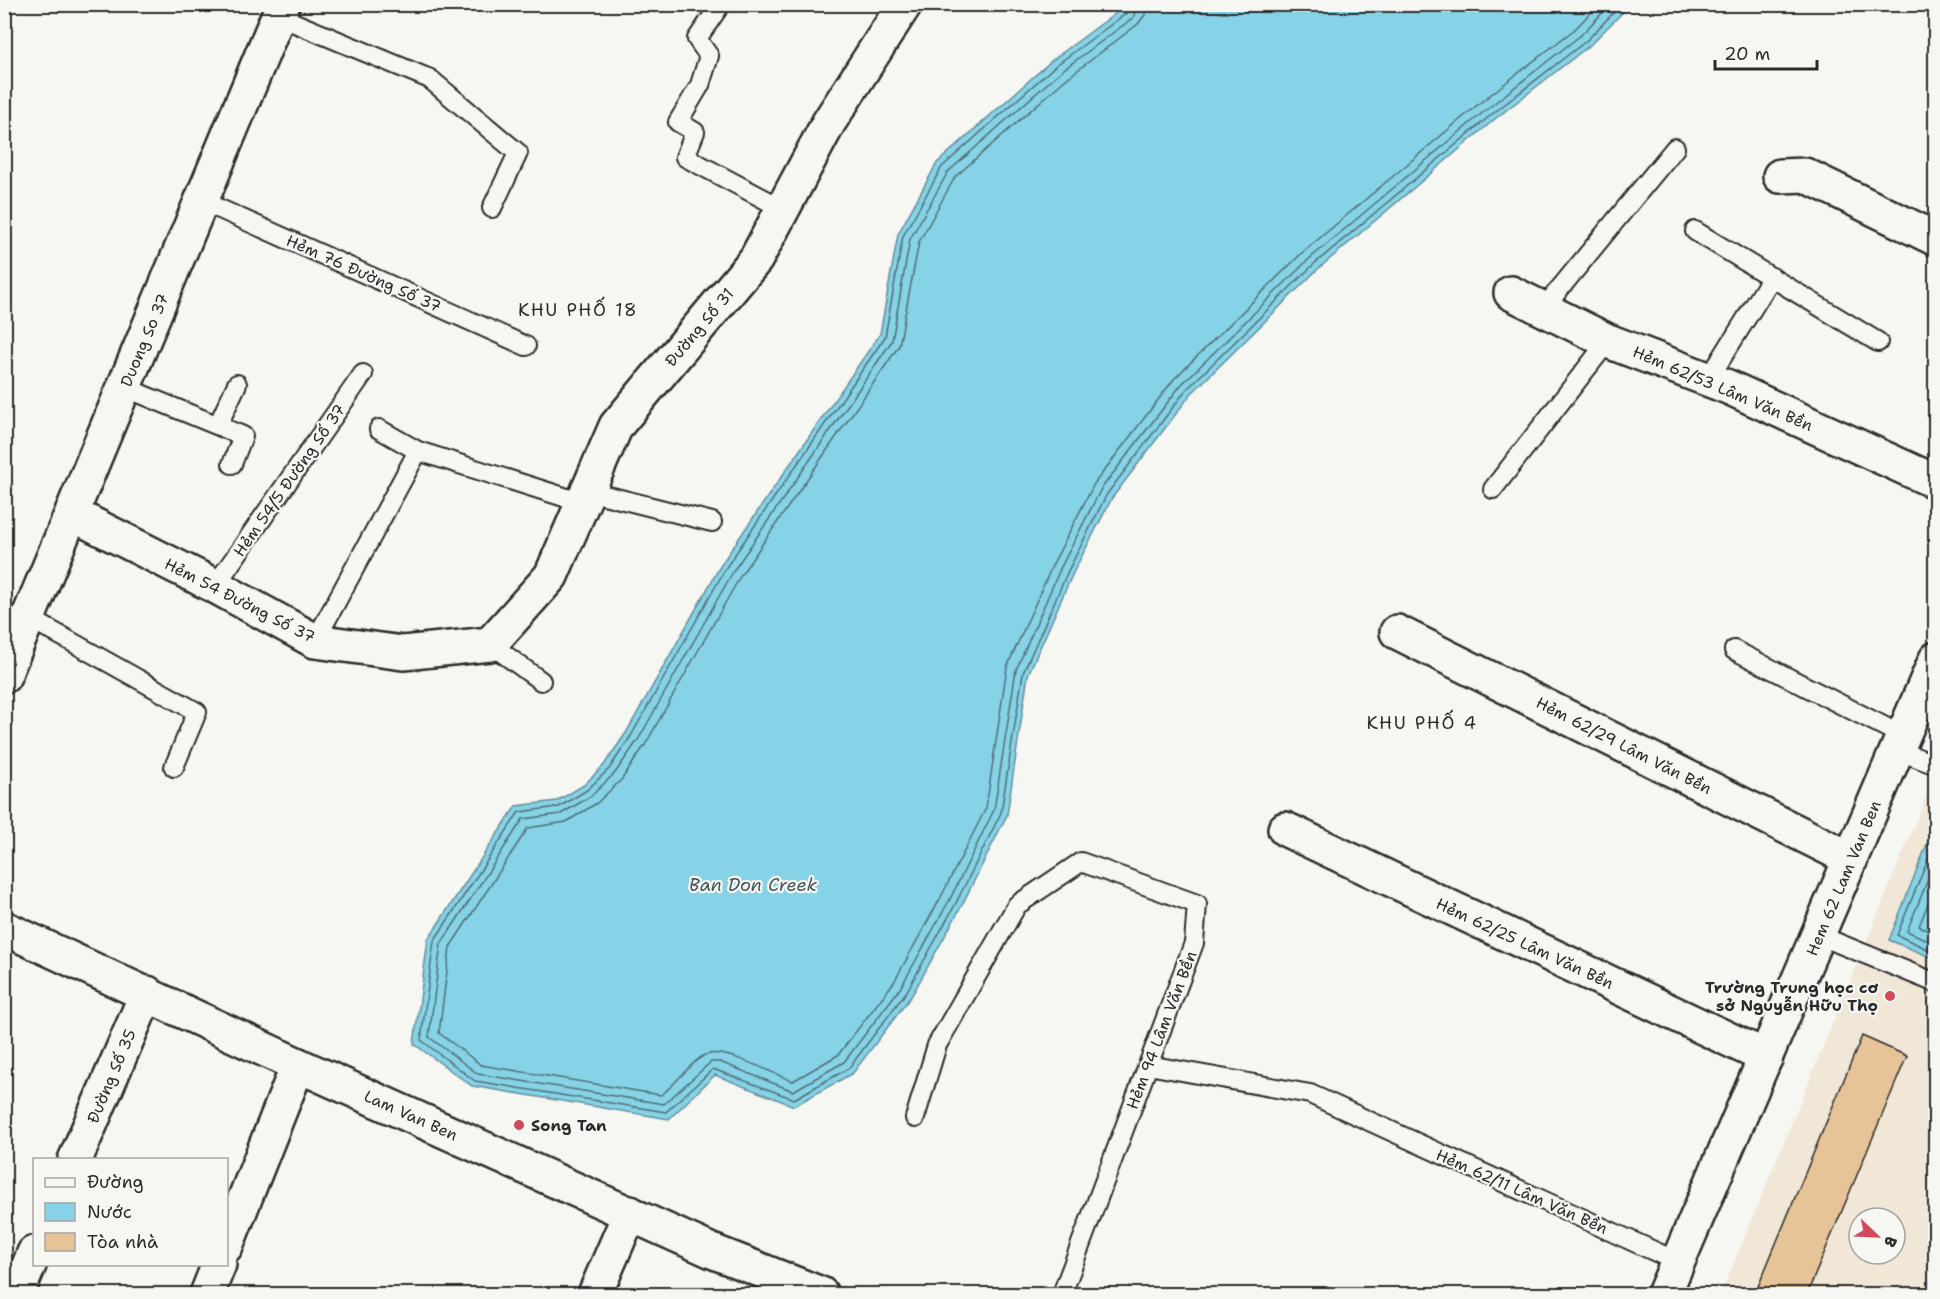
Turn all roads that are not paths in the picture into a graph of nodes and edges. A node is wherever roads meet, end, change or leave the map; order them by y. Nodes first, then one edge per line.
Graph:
1 (721, 4) edge
2 (905, 4) edge
3 (280, 10) edge
4 (1675, 148) dead end
5 (1780, 176) dead end
6 (202, 201) junction
7 (492, 208) dead end
8 (783, 209) junction
9 (1695, 231) dead end
10 (1935, 239) edge
11 (1772, 277) junction
12 (1511, 293) dead end
13 (1543, 309) junction
14 (1608, 341) junction
15 (1878, 342) dead end
16 (526, 346) dead end
17 (363, 374) dead end
18 (1708, 380) junction
19 (237, 384) dead end
20 (124, 387) junction
21 (218, 425) junction
22 (380, 429) dead end
23 (418, 451) junction
24 (232, 464) dead end
25 (1935, 482) edge
26 (1493, 489) dead end
27 (585, 497) junction
28 (72, 514) junction
29 (712, 522) dead end
30 (215, 586) junction
31 (29, 618) junction
32 (1397, 632) dead end
33 (315, 641) junction
34 (490, 644) junction
35 (1734, 650) dead end
36 (1935, 659) edge
37 (4, 676) edge
38 (541, 681) dead end
39 (1900, 743) junction
40 (1935, 765) edge
41 (174, 767) dead end
42 (1285, 829) dead end
43 (1851, 859) junction
44 (4, 928) edge
45 (1818, 935) junction
46 (1935, 983) edge
47 (147, 993) junction
48 (1766, 1057) junction
49 (298, 1065) junction
50 (1148, 1065) junction
51 (915, 1118) dead end
52 (76, 1158) edge
53 (630, 1213) junction
54 (228, 1241) edge
55 (33, 1255) edge
56 (1678, 1262) junction
57 (218, 1266) edge
58 (17, 1294) edge
59 (207, 1294) edge
60 (595, 1294) edge
61 (821, 1294) edge
62 (1062, 1294) edge
63 (1664, 1294) edge

1 - 8 lane
2 - 8 street, Đường Số 31
3 - 6 street, Duong So 37
3 - 7 lane
4 - 13 lane
5 - 10 street
6 - 16 lane, Hẻm 76 Đường Số 37
6 - 20 street, Duong So 37
8 - 27 street, Đường Số 31
9 - 11 lane
11 - 15 lane
11 - 18 lane
12 - 13 street, Hẻm 62/53 Lâm Văn Bền
13 - 14 street, Hẻm 62/53 Lâm Văn Bền
14 - 18 street, Hẻm 62/53 Lâm Văn Bền
14 - 26 lane
17 - 30 lane, Hẻm 54/5 Đường Số 37
18 - 25 street, Hẻm 62/53 Lâm Văn Bền
19 - 21 lane
20 - 21 lane
20 - 28 street, Duong So 37
21 - 24 lane
22 - 23 lane
23 - 27 lane
23 - 33 lane
27 - 29 lane
27 - 34 street, Đường Số 31
28 - 30 street, Hẻm 54 Đường Số 37
28 - 31 street, Duong So 37
30 - 33 street, Hẻm 54 Đường Số 37
31 - 37 street, Duong So 37
31 - 41 lane
32 - 43 street, Hẻm 62/29 Lâm Văn Bền
33 - 34 street, Hẻm 54 Đường Số 37
34 - 38 lane
35 - 39 lane
36 - 39 street, Hem 62 Lam Van Ben
39 - 40 lane
39 - 43 street, Hem 62 Lam Van Ben
42 - 48 street, Hẻm 62/25 Lâm Văn Bền
43 - 45 street, Hem 62 Lam Van Ben
44 - 47 street, Lam Van Ben
45 - 46 lane
45 - 48 street, Hem 62 Lam Van Ben
47 - 49 street, Lam Van Ben
47 - 52 street, Đường Số 35
48 - 56 street, Hem 62 Lam Van Ben
49 - 53 street, Lam Van Ben
49 - 54 street
50 - 51 lane, Hẻm 94 Lâm Văn Bền
50 - 56 lane, Hẻm 62/11 Lâm Văn Bền
50 - 62 lane, Hẻm 94 Lâm Văn Bền
53 - 60 street
53 - 61 street, Lam Van Ben
55 - 58 street
56 - 63 street, Hem 62 Lam Van Ben
57 - 59 street

